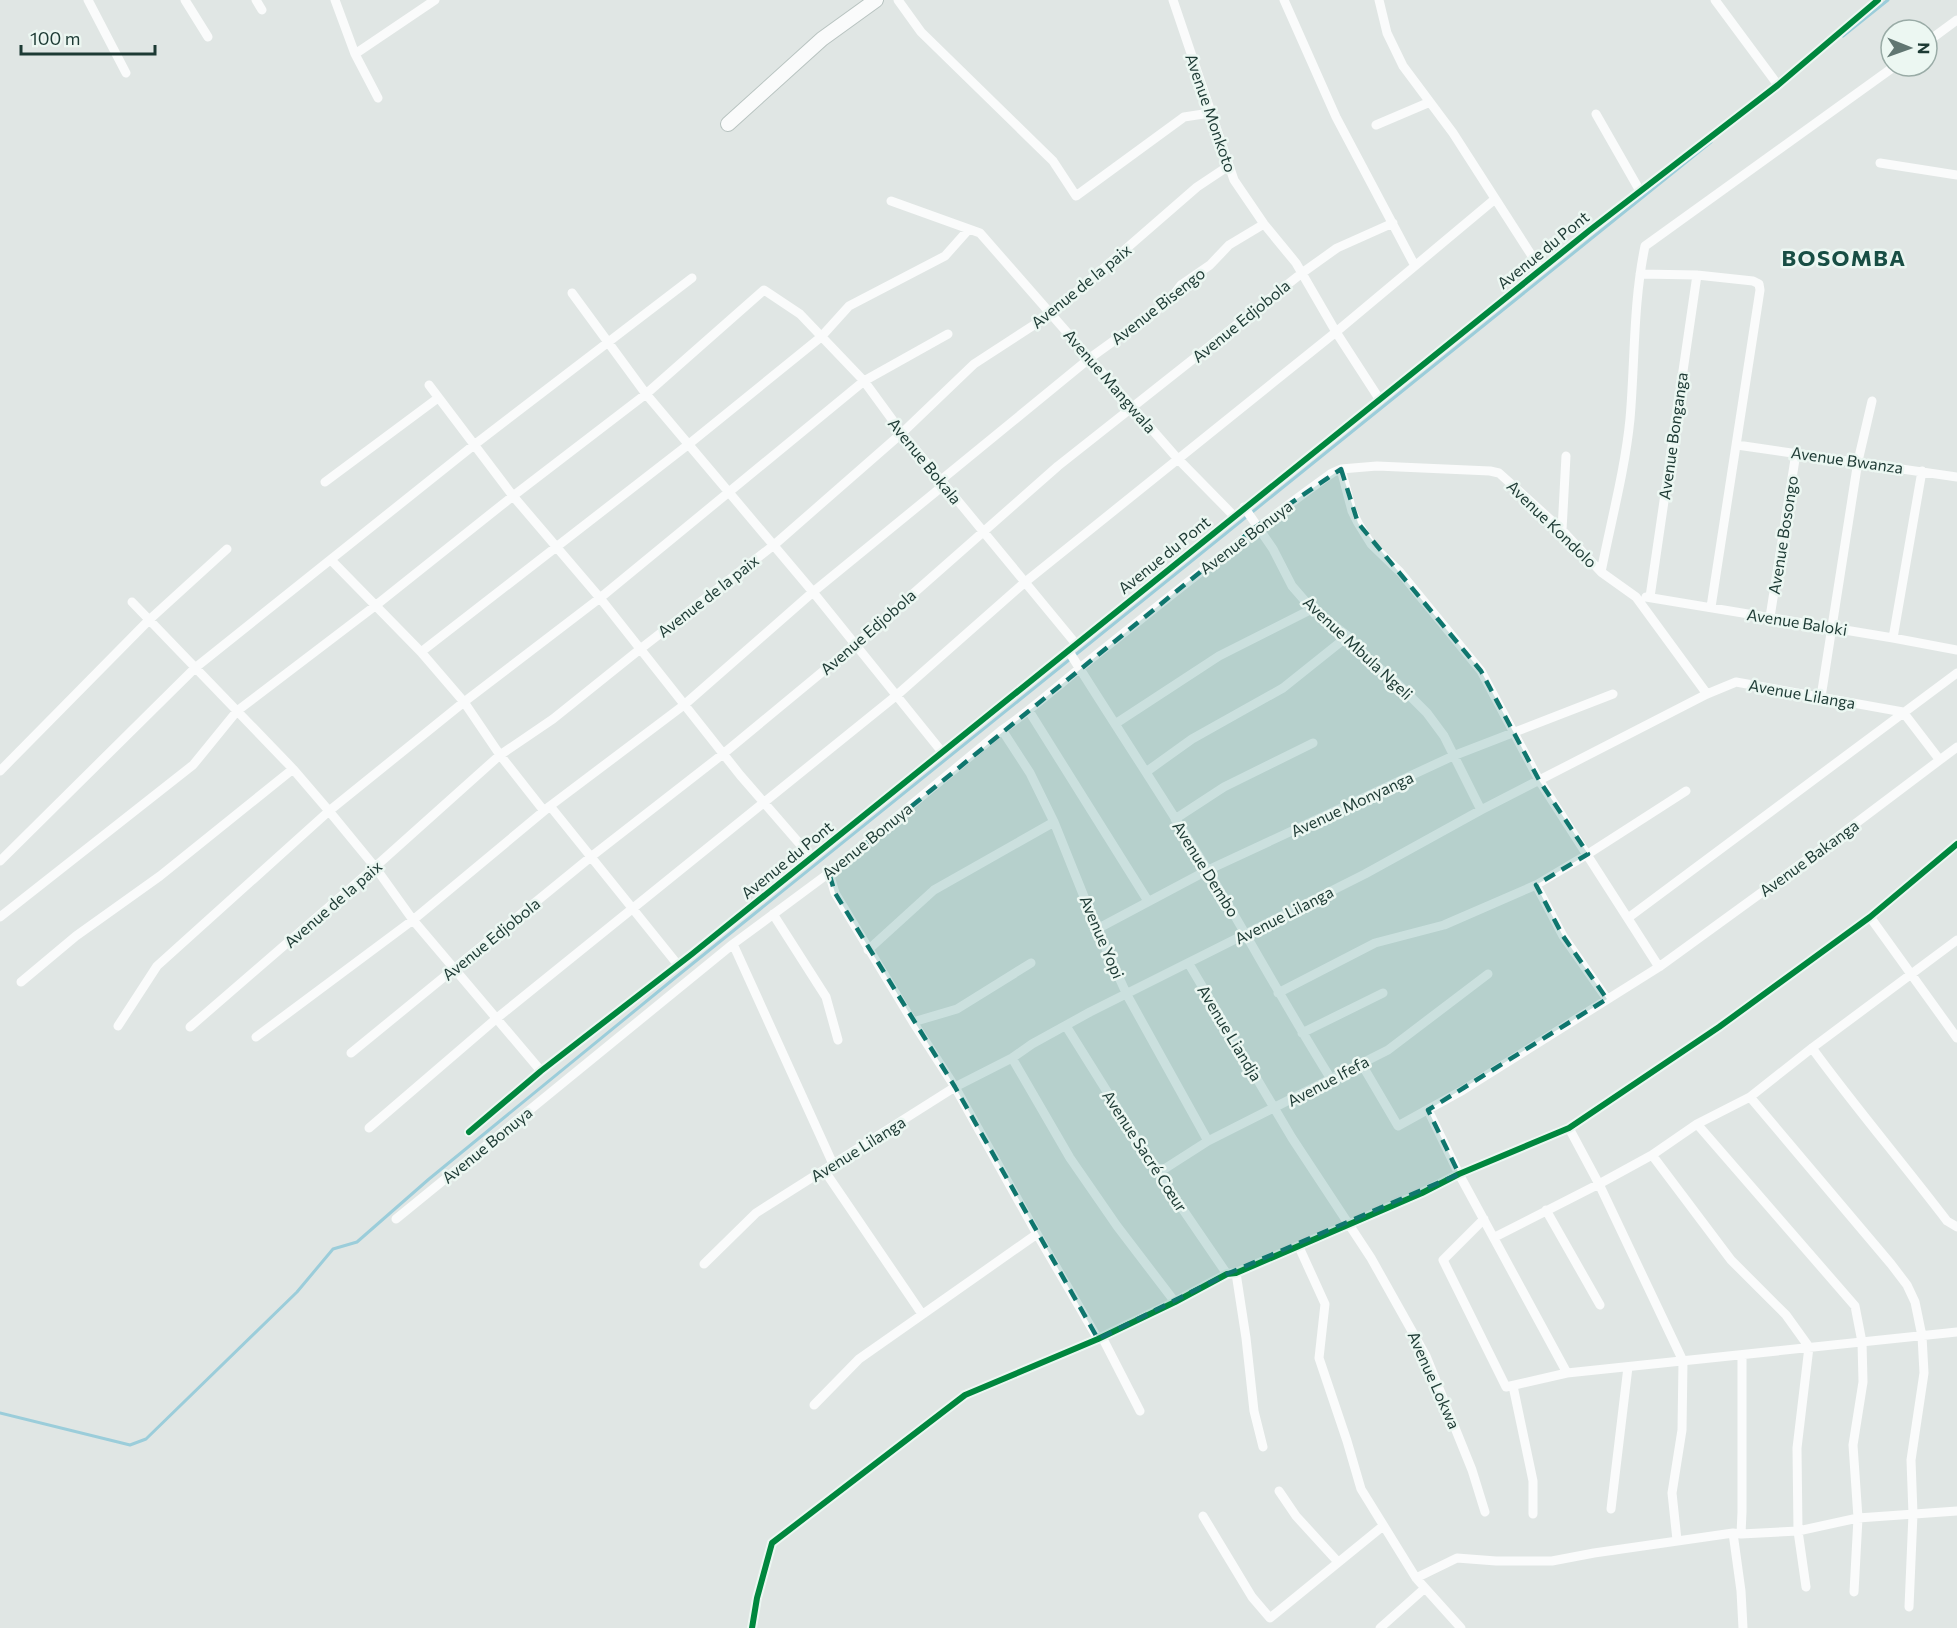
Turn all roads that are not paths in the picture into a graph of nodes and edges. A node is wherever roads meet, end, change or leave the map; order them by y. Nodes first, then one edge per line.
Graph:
1 (88, 0) edge
2 (185, 0) edge
3 (256, 0) edge
4 (335, 0) edge
5 (435, 0) edge
6 (876, 0) edge
7 (898, 0) edge
8 (1173, 0) edge
9 (1284, 0) edge
10 (1379, 0) edge
11 (1715, 0) edge
12 (1878, 0) edge
13 (262, 10) dead end
14 (1957, 20) edge
15 (1939, 33) edge
16 (208, 37) dead end
17 (355, 54) junction
18 (126, 73) dead end
19 (1879, 78) edge
20 (1778, 85) junction
21 (378, 98) dead end
22 (1430, 102) junction
23 (1210, 113) junction
24 (1596, 114) dead end
25 (728, 124) dead end
26 (1376, 125) dead end
27 (1880, 163) dead end
28 (1227, 167) junction
29 (1957, 175) edge
30 (1640, 191) junction
31 (1494, 200) junction
32 (891, 201) dead end
33 (1393, 223) junction
34 (1264, 224) junction
35 (969, 229) junction
36 (1415, 266) junction
37 (1541, 270) junction
38 (1302, 273) junction
39 (1640, 274) junction
40 (1697, 275) junction
41 (692, 278) dead end
42 (572, 293) dead end
43 (1051, 314) junction
44 (1336, 332) junction
45 (948, 334) dead end
46 (821, 337) junction
47 (608, 343) junction
48 (1090, 358) junction
49 (864, 381) junction
50 (429, 385) dead end
51 (646, 394) junction
52 (438, 398) junction
53 (1380, 400) junction
54 (1872, 401) dead end
55 (1134, 407) junction
56 (902, 433) junction
57 (689, 444) junction
58 (474, 445) junction
59 (1737, 446) junction
60 (1796, 453) junction
61 (1566, 456) dead end
62 (1177, 458) junction
63 (1858, 461) junction
64 (1341, 469) junction
65 (1922, 471) junction
66 (1957, 477) edge
67 (325, 482) dead end
68 (943, 482) junction
69 (729, 492) junction
70 (513, 496) junction
71 (1234, 516) junction
72 (1250, 516) junction
73 (1562, 530) junction
74 (983, 533) junction
75 (774, 545) junction
76 (556, 546) junction
77 (227, 549) dead end
78 (331, 560) junction
79 (1601, 572) junction
80 (1024, 583) junction
81 (813, 592) junction
82 (1636, 597) junction
83 (1650, 597) junction
84 (600, 598) junction
85 (132, 602) dead end
86 (375, 606) junction
87 (1711, 608) junction
88 (1312, 609) junction
89 (1770, 617) junction
90 (149, 620) junction
91 (1833, 627) junction
92 (1348, 636) junction
93 (1893, 638) junction
94 (1957, 640) edge
95 (856, 644) junction
96 (639, 650) junction
97 (1956, 650) edge
98 (421, 652) junction
99 (1074, 655) junction
100 (195, 668) junction
101 (1957, 673) edge
102 (1613, 694) dead end
103 (1707, 694) junction
104 (897, 695) junction
105 (1821, 697) junction
106 (464, 702) junction
107 (684, 705) junction
108 (237, 711) junction
109 (1029, 711) junction
110 (1903, 712) junction
111 (1115, 724) junction
112 (1002, 730) junction
113 (1515, 733) junction
114 (1313, 743) dead end
115 (1957, 747) edge
116 (942, 752) junction
117 (723, 754) junction
118 (500, 755) junction
119 (1453, 756) junction
120 (1939, 759) junction
121 (292, 769) junction
122 (0, 771) edge
123 (1146, 771) junction
124 (1539, 780) junction
125 (1686, 791) dead end
126 (764, 803) junction
127 (547, 808) junction
128 (1481, 810) junction
129 (330, 811) junction
130 (1175, 819) junction
131 (1054, 822) junction
132 (1957, 844) edge
133 (1588, 854) junction
134 (592, 856) junction
135 (812, 858) junction
136 (0, 861) edge
137 (375, 867) junction
138 (1208, 870) junction
139 (829, 873) junction
140 (1536, 885) junction
141 (1148, 901) junction
142 (633, 908) junction
143 (773, 914) junction
144 (0, 917) edge
145 (1870, 917) junction
146 (1628, 918) junction
147 (412, 920) junction
148 (1097, 929) junction
149 (1246, 934) junction
150 (1957, 940) edge
151 (733, 944) junction
152 (868, 950) junction
153 (1031, 963) dead end
154 (1189, 964) junction
155 (678, 965) junction
156 (1659, 967) junction
157 (455, 968) junction
158 (1488, 974) dead end
159 (1912, 975) junction
160 (21, 982) dead end
161 (1278, 993) junction
162 (1383, 993) dead end
163 (1127, 995) junction
164 (1608, 999) junction
165 (497, 1018) junction
166 (913, 1022) junction
167 (118, 1026) dead end
168 (1066, 1026) junction
169 (1954, 1026) edge
170 (190, 1027) dead end
171 (1302, 1033) junction
172 (256, 1037) dead end
173 (1957, 1038) edge
174 (838, 1040) dead end
175 (1812, 1048) junction
176 (351, 1053) dead end
177 (1012, 1058) junction
178 (1361, 1064) junction
179 (541, 1071) junction
180 (1331, 1079) junction
181 (955, 1087) junction
182 (1750, 1097) junction
183 (1274, 1109) junction
184 (1428, 1110) junction
185 (1697, 1124) junction
186 (369, 1128) dead end
187 (1569, 1128) junction
188 (469, 1132) dead end
189 (1208, 1141) junction
190 (1652, 1155) junction
191 (833, 1164) junction
192 (824, 1170) junction
193 (1158, 1173) junction
194 (1459, 1174) junction
195 (1599, 1184) junction
196 (1546, 1209) junction
197 (1484, 1219) junction
198 (396, 1220) dead end
199 (1349, 1224) junction
200 (1957, 1227) edge
201 (1037, 1234) junction
202 (1495, 1237) junction
203 (1299, 1246) junction
204 (704, 1264) dead end
205 (1231, 1274) junction
206 (1175, 1302) junction
207 (1600, 1305) dead end
208 (922, 1314) junction
209 (1957, 1332) edge
210 (1922, 1336) junction
211 (1100, 1338) junction
212 (1862, 1342) junction
213 (1809, 1347) junction
214 (1742, 1354) junction
215 (1683, 1361) junction
216 (1628, 1367) junction
217 (1567, 1373) junction
218 (1513, 1386) junction
219 (814, 1405) dead end
220 (1140, 1411) dead end
221 (1263, 1447) dead end
222 (1279, 1491) dead end
223 (1611, 1509) dead end
224 (1957, 1511) edge
225 (1485, 1512) dead end
226 (1533, 1514) dead end
227 (1913, 1514) junction
228 (1203, 1516) dead end
229 (1858, 1518) junction
230 (1383, 1526) junction
231 (1798, 1530) junction
232 (1737, 1533) junction
233 (1677, 1540) junction
234 (1338, 1562) junction
235 (1416, 1578) junction
236 (1806, 1587) dead end
237 (1425, 1588) junction
238 (1854, 1592) dead end
239 (1909, 1607) dead end
240 (752, 1628) edge
241 (1380, 1628) edge
242 (1461, 1628) edge
243 (1743, 1628) edge

1 - 18 street
2 - 16 street
3 - 13 street
4 - 17 street
5 - 17 street
6 - 25 street
7 - 23 street
8 - 23 street, Avenue Monkoto
9 - 33 street
10 - 22 street
11 - 20 street
12 - 20 street, Avenue du Pont
14 - 15 street
17 - 21 street
19 - 39 street
20 - 30 street, Avenue du Pont
22 - 26 street
22 - 31 street
23 - 28 street, Avenue Monkoto
24 - 30 street
27 - 29 street
28 - 34 street, Avenue Monkoto
28 - 43 street, Avenue de la paix
30 - 37 street, Avenue du Pont
31 - 36 street
31 - 37 street
32 - 35 street, Avenue Mangwala
33 - 36 street
33 - 38 street, Avenue Edjobola
34 - 38 street, Avenue Monkoto
34 - 48 street, Avenue Bisengo
35 - 43 street, Avenue Mangwala
35 - 46 street
36 - 44 street
37 - 53 street, Avenue du Pont
38 - 44 street, Avenue Monkoto
38 - 55 street, Avenue Edjobola
39 - 40 street
39 - 79 street
40 - 59 street
40 - 83 street, Avenue Bonganga
41 - 47 street
42 - 47 street
43 - 48 street, Avenue Mangwala
43 - 56 street, Avenue de la paix
44 - 53 street, Avenue Monkoto
44 - 62 street
45 - 49 street
46 - 49 street, Avenue Bokala
46 - 51 street, Avenue Bokala
46 - 57 street
47 - 51 street
47 - 58 street
48 - 55 street, Avenue Mangwala
48 - 68 street, Avenue Bisengo
49 - 56 street, Avenue Bokala
49 - 69 street
50 - 52 street
51 - 57 street
51 - 70 street
52 - 58 street
52 - 67 street
53 - 72 street, Avenue du Pont
54 - 63 street
55 - 62 street, Avenue Mangwala
55 - 74 street, Avenue Edjobola
56 - 68 street, Avenue Bokala
56 - 75 street, Avenue de la paix
57 - 69 street
57 - 76 street
58 - 70 street
58 - 78 street
59 - 60 street, Avenue Bwanza
59 - 87 street
60 - 63 street, Avenue Bwanza
60 - 89 street, Avenue Bosongo
61 - 73 street
62 - 71 street, Avenue Mangwala
62 - 80 street
63 - 65 street, Avenue Bwanza
63 - 91 street
64 - 72 street, Avenue Bonuya
64 - 73 street, Avenue Kondolo
64 - 113 street
65 - 66 street, Avenue Bwanza
65 - 93 street
68 - 74 street, Avenue Bokala
68 - 81 street, Avenue Bisengo
69 - 75 street
69 - 84 street
70 - 76 street
70 - 86 street
71 - 72 street, Avenue du Pont
71 - 99 street, Avenue du Pont
72 - 88 street, Avenue Mbula Ngeli
72 - 99 street, Avenue Bonuya
73 - 79 street, Avenue Kondolo
74 - 80 street, Avenue Bokala
74 - 95 street, Avenue Edjobola
75 - 81 street
75 - 96 street, Avenue de la paix
76 - 84 street
76 - 98 street
77 - 90 street
78 - 86 street
78 - 100 street
79 - 82 street, Avenue Kondolo
80 - 99 street, Avenue Bokala
80 - 104 street
81 - 95 street
81 - 107 street, Avenue Bisengo
82 - 83 street, Avenue Baloki
82 - 103 street, Avenue Kondolo
83 - 87 street, Avenue Baloki
84 - 96 street
84 - 106 street
85 - 90 street
86 - 98 street
86 - 108 street
87 - 89 street, Avenue Baloki
88 - 92 street, Avenue Mbula Ngeli
88 - 111 street
89 - 91 street, Avenue Baloki
90 - 100 street
90 - 122 street
91 - 93 street, Avenue Baloki
91 - 105 street
92 - 119 street, Avenue Mbula Ngeli
92 - 123 street
93 - 97 street, Avenue Baloki
94 - 97 street
95 - 104 street
95 - 117 street, Avenue Edjobola
96 - 107 street
96 - 118 street, Avenue de la paix
98 - 106 street
99 - 109 street, Avenue Bonuya
99 - 111 street, Avenue Dembo
99 - 116 street, Avenue du Pont
100 - 108 street
100 - 136 street
101 - 110 street
102 - 113 street, Avenue Monyanga
103 - 105 street, Avenue Lilanga
103 - 124 street, Avenue Lilanga
104 - 116 street
104 - 126 street
105 - 110 street, Avenue Lilanga
106 - 118 street
106 - 129 street
107 - 117 street
107 - 127 street, Avenue Bisengo
108 - 121 street
108 - 144 street
109 - 112 street, Avenue Bonuya
109 - 141 street
110 - 120 street
110 - 146 street
111 - 123 street, Avenue Dembo
112 - 131 street, Avenue Yopi
112 - 139 street, Avenue Bonuya
113 - 119 street, Avenue Monyanga
113 - 124 street
114 - 130 street
115 - 120 street, Avenue Bakanga
116 - 135 street, Avenue du Pont
117 - 126 street
117 - 134 street, Avenue Edjobola
118 - 127 street
118 - 137 street, Avenue de la paix
119 - 128 street, Avenue Mbula Ngeli
119 - 138 street, Avenue Monyanga
120 - 156 street, Avenue Bakanga
121 - 129 street
121 - 160 street
123 - 130 street, Avenue Dembo
124 - 128 street, Avenue Lilanga
124 - 133 street
125 - 133 street
126 - 135 street
126 - 142 street
127 - 134 street
127 - 147 street, Avenue Bisengo
128 - 149 street, Avenue Lilanga
129 - 137 street
129 - 167 street
130 - 138 street, Avenue Dembo
131 - 148 street, Avenue Yopi
131 - 152 street
132 - 145 street
133 - 140 street
133 - 146 street
134 - 142 street
134 - 157 street, Avenue Edjobola
135 - 155 street, Avenue du Pont
137 - 147 street
137 - 170 street, Avenue de la paix
138 - 141 street, Avenue Monyanga
138 - 149 street, Avenue Dembo
139 - 143 street, Avenue Bonuya
139 - 152 street
140 - 161 street
140 - 164 street
141 - 148 street, Avenue Monyanga
142 - 155 street
142 - 165 street
143 - 151 street, Avenue Bonuya
143 - 174 street
145 - 159 street
145 - 187 street
146 - 156 street
147 - 157 street
147 - 172 street, Avenue Bisengo
148 - 163 street, Avenue Yopi
149 - 154 street, Avenue Lilanga
149 - 161 street, Avenue Dembo
150 - 159 street
151 - 191 street
151 - 198 street, Avenue Bonuya
152 - 166 street
153 - 166 street
154 - 163 street, Avenue Lilanga
154 - 183 street, Avenue Liandja
155 - 179 street, Avenue du Pont
156 - 164 street, Avenue Bakanga
157 - 165 street
157 - 176 street, Avenue Edjobola
158 - 178 street, Avenue Ifefa
159 - 169 street
159 - 175 street
161 - 171 street, Avenue Dembo
162 - 171 street
163 - 168 street, Avenue Lilanga
163 - 189 street, Avenue Yopi
164 - 184 street, Avenue Bakanga
165 - 179 street
165 - 186 street
166 - 181 street
168 - 177 street, Avenue Lilanga
168 - 193 street, Avenue Sacré Cœur
169 - 173 street
171 - 180 street, Avenue Dembo
175 - 182 street
175 - 200 street
177 - 181 street, Avenue Lilanga
177 - 206 street
178 - 180 street, Avenue Ifefa
178 - 184 street, Avenue Bakanga
179 - 188 street, Avenue du Pont
180 - 183 street, Avenue Ifefa
181 - 191 street, Avenue Lilanga
181 - 201 street
182 - 185 street
182 - 210 street
183 - 189 street, Avenue Ifefa
183 - 199 street, Avenue Liandja
184 - 194 street
185 - 190 street
185 - 212 street
187 - 194 street
187 - 195 street
189 - 193 street, Avenue Ifefa
190 - 195 street
190 - 213 street
191 - 192 street, Avenue Lilanga
192 - 204 street, Avenue Lilanga
192 - 208 street
193 - 205 street, Avenue Sacré Cœur
194 - 197 street
194 - 199 street
195 - 196 street
195 - 215 street
196 - 202 street
196 - 207 street
197 - 202 street
197 - 218 street
199 - 203 street
199 - 225 street, Avenue Lokwa
201 - 208 street
201 - 211 street
202 - 217 street
203 - 205 street
203 - 230 street
205 - 206 street
205 - 221 street
206 - 211 street
208 - 219 street
209 - 210 street
210 - 212 street
210 - 227 street
211 - 220 street
211 - 240 street
212 - 213 street
212 - 229 street
213 - 214 street
213 - 231 street
214 - 215 street
214 - 232 street
215 - 216 street
215 - 233 street
216 - 217 street
216 - 223 street
217 - 218 street
218 - 226 street
222 - 234 street
224 - 227 street
227 - 229 street
227 - 239 street
228 - 234 street
229 - 231 street
229 - 238 street
230 - 234 street
230 - 235 street
231 - 232 street
231 - 236 street
232 - 233 street
232 - 243 street
233 - 235 street
235 - 237 street
237 - 241 street
237 - 242 street

